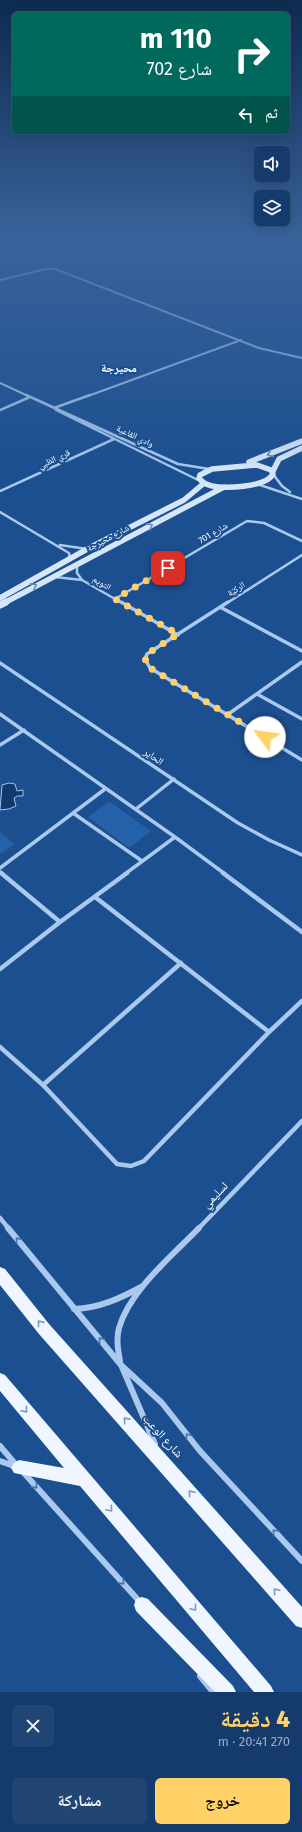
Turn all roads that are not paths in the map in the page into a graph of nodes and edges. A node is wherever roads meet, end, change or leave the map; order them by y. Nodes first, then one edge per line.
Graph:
1 (177, 316) edge
2 (240, 340) junction
3 (302, 358) edge
4 (0, 383) edge
5 (30, 397) junction
6 (54, 408) junction
7 (0, 410) edge
8 (114, 439) junction
9 (302, 441) edge
10 (302, 448) edge
11 (238, 466) junction
12 (212, 469) junction
13 (273, 473) junction
14 (202, 482) junction
15 (254, 483) junction
16 (224, 487) junction
17 (0, 491) edge
18 (300, 498) edge
19 (0, 512) edge
20 (302, 541) edge
21 (57, 545) junction
22 (89, 548) junction
23 (302, 555) edge
24 (70, 559) junction
25 (78, 564) junction
26 (49, 579) junction
27 (82, 580) junction
28 (0, 598) edge
29 (115, 599) junction
30 (0, 605) edge
31 (220, 607) junction
32 (178, 634) junction
33 (302, 651) edge
34 (302, 662) edge
35 (0, 663) edge
36 (257, 694) junction
37 (0, 714) edge
38 (228, 715) junction
39 (302, 719) edge
40 (24, 730) junction
41 (0, 745) edge
42 (302, 760) edge
43 (174, 779) junction
44 (105, 789) junction
45 (136, 809) junction
46 (73, 813) junction
47 (175, 837) junction
48 (302, 855) edge
49 (142, 861) junction
50 (0, 868) edge
51 (0, 872) edge
52 (95, 897) junction
53 (60, 922) junction
54 (302, 932) edge
55 (181, 963) junction
56 (0, 969) edge
57 (302, 1001) edge
58 (269, 1032) junction
59 (0, 1047) edge
60 (43, 1085) junction
61 (302, 1121) edge
62 (0, 1218) edge
63 (0, 1274) edge
64 (145, 1284) junction
65 (74, 1309) junction
66 (121, 1365) junction
67 (0, 1380) edge
68 (0, 1446) edge
69 (162, 1460) junction
70 (0, 1462) edge
71 (19, 1468) junction
72 (85, 1479) junction
73 (302, 1561) edge
74 (142, 1604) junction
75 (302, 1620) edge
76 (213, 1692) edge
77 (227, 1692) edge
78 (265, 1692) edge

1 - 2 street
2 - 3 street
2 - 6 street
4 - 5 street, وادي القاعية
5 - 6 street, وادي القاعية
5 - 7 street
6 - 8 street, وادي القاعية
6 - 12 street, وادي القاعية
8 - 14 street, وادي القاعية
8 - 17 street, قري الظبي
9 -> 11 street
10 - 13 street
11 - 12 street
11 - 13 street
12 - 14 street, شارع محيرجة
13 - 15 street
13 - 18 street
14 - 16 street
14 - 22 street, شارع محيرجة
15 - 16 street
15 - 18 street
25 -> 16 street, شارع محيرجة
19 - 21 street
20 - 29 street, شارع 701
21 - 22 street
21 - 24 street
22 - 24 street, شارع محيرجة
23 - 31 street, الركيّة
24 - 28 street, شارع محيرجة
25 - 26 street, شارع محيرجة
25 - 27 street, التويم
26 - 27 street, التويم
30 -> 26 street, شارع محيرجة
27 - 29 street, التويم
29 - 32 street, التويم
31 - 32 street, الركيّة
31 - 33 street
32 - 38 street, الركيّة
34 - 36 street
35 - 43 street, الحاير
36 - 38 street
36 - 39 street
37 - 40 street
38 - 42 street
40 - 41 street
40 - 44 street
43 - 45 street
43 - 48 street, الحاير
44 - 45 street
44 - 46 street
45 - 47 street
46 - 49 street
46 - 50 street
47 - 49 street
47 - 54 street
49 - 52 street
51 - 53 street
52 - 53 street
52 - 55 street
53 - 56 street
55 - 58 street
55 - 60 street
57 - 58 street
58 - 60 street
59 - 60 street
61 - 64 street, لسليمي
65 -> 62 street, شارع الوعب
69 -> 63 main road, شارع الوعب
64 - 65 street, لسليمي
64 - 66 street, لسليمي
66 -> 65 street, شارع الوعب
66 - 69 street, لسليمي
73 -> 66 street, شارع الوعب
67 -> 72 main road
68 - 71 street
75 -> 69 main road, شارع الوعب
70 - 71 street
71 - 72 main road
71 -> 74 street
72 -> 78 main road
74 - 76 street
74 - 77 main road

